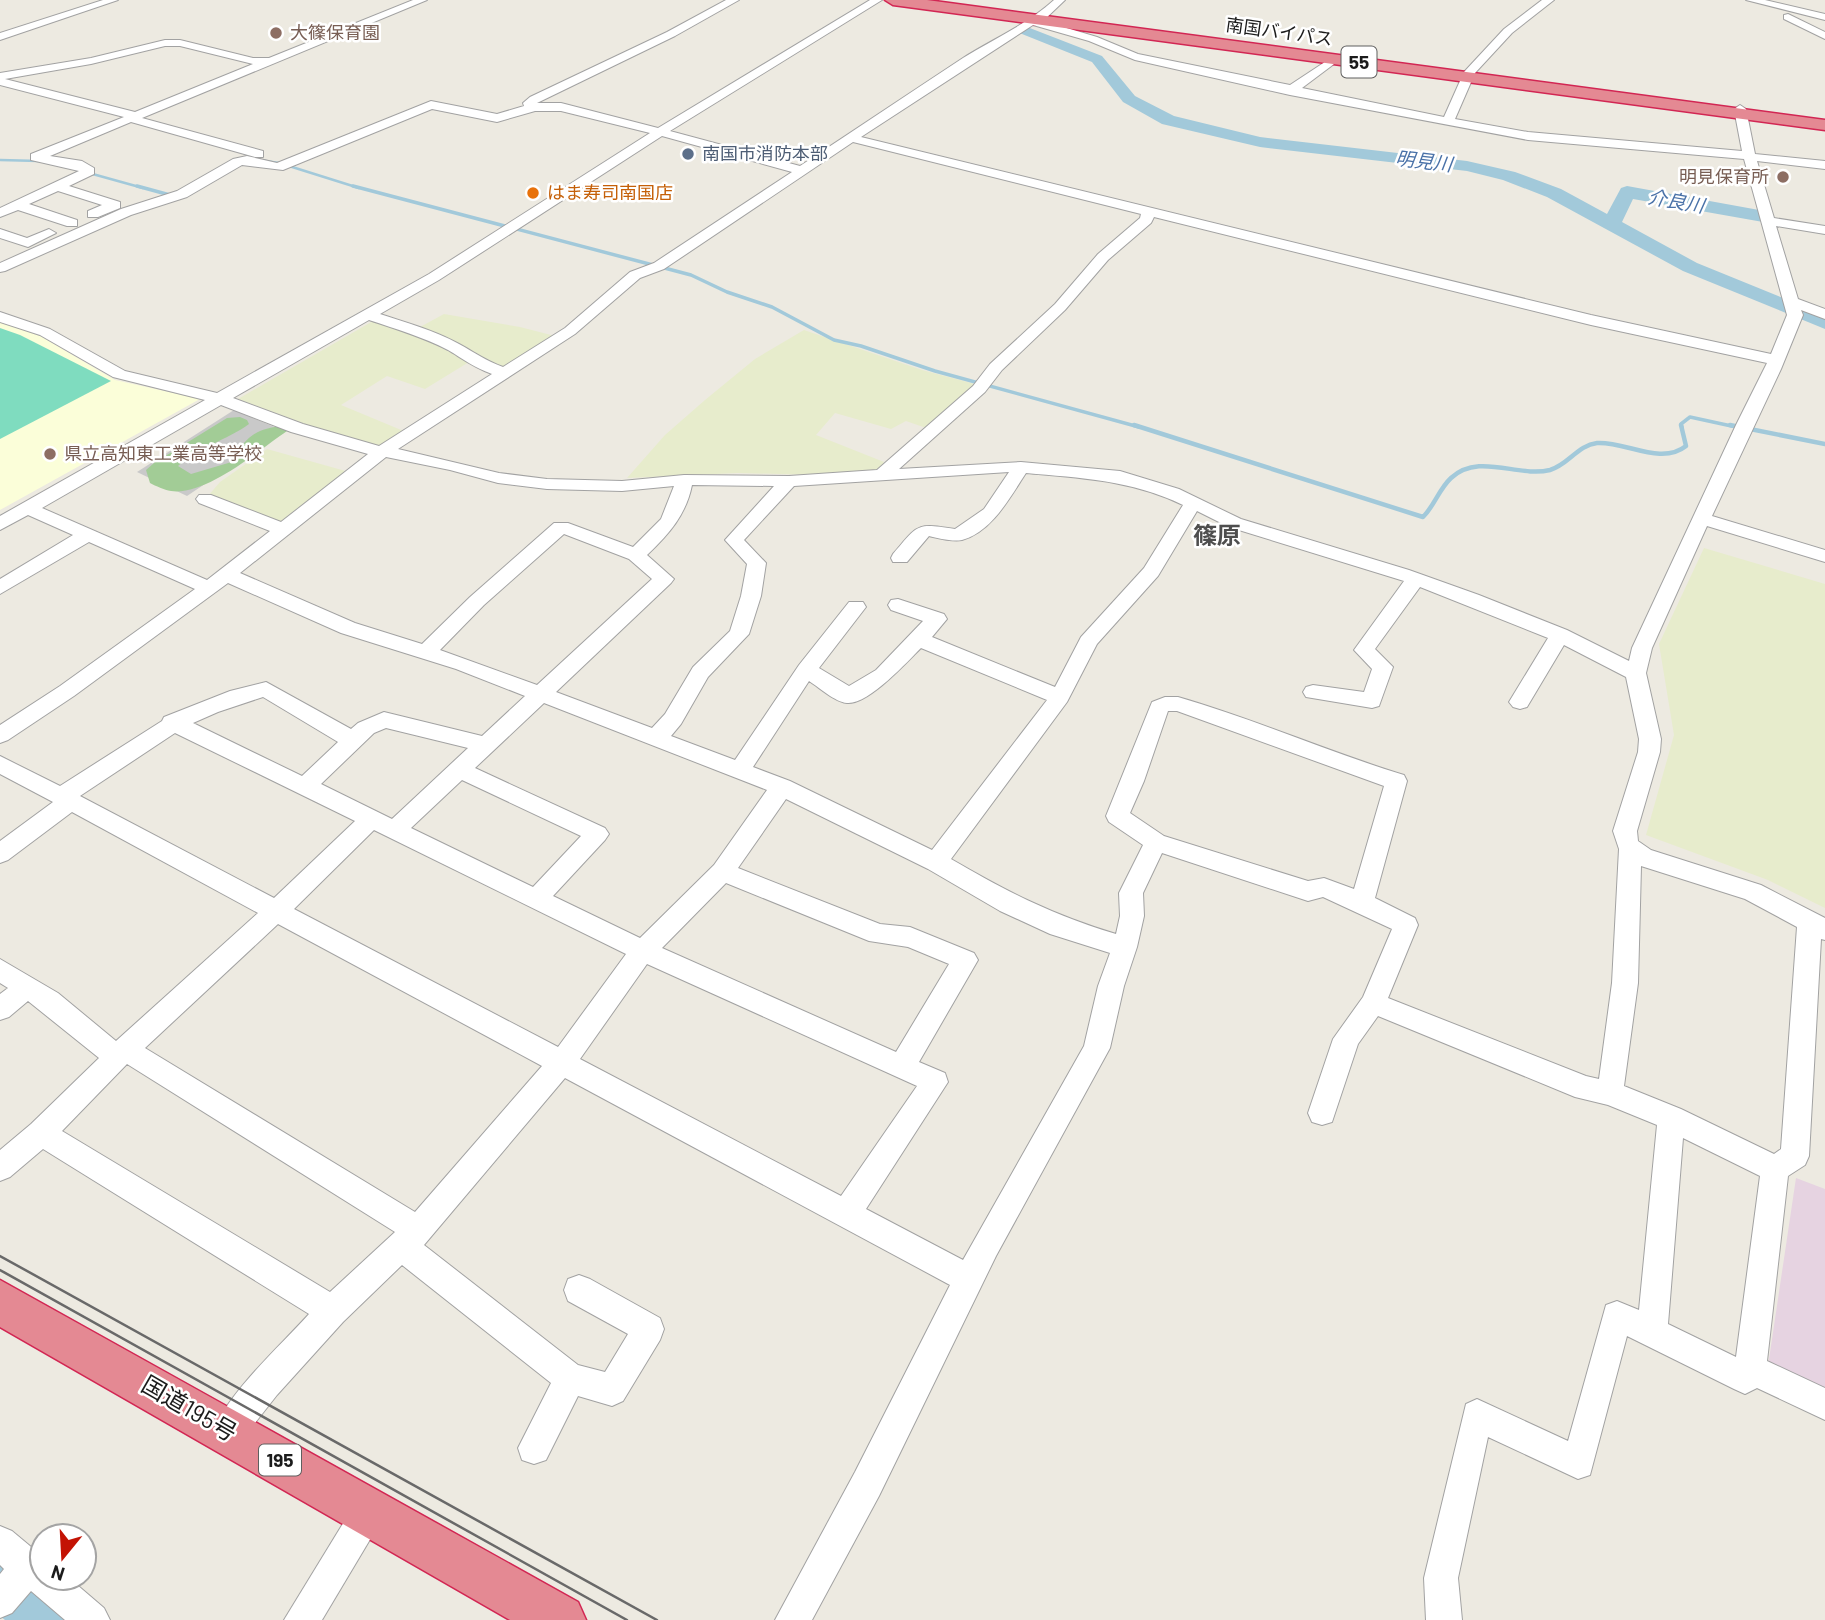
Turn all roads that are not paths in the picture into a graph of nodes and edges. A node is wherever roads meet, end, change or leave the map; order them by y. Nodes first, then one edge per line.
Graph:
1 (113, 0) edge
2 (422, 0) edge
3 (734, 0) edge
4 (877, 0) edge
5 (893, 0) edge
6 (925, 0) edge
7 (1060, 0) edge
8 (1549, 0) edge
9 (1751, 0) edge
10 (1775, 6) junction
11 (1825, 17) edge
12 (1039, 19) junction
13 (1825, 36) edge
14 (0, 37) edge
15 (1334, 59) junction
16 (266, 61) junction
17 (1469, 74) junction
18 (0, 79) edge
19 (1290, 91) junction
20 (533, 107) junction
21 (1740, 111) junction
22 (132, 117) junction
23 (1448, 122) junction
24 (1825, 122) edge
25 (662, 132) junction
26 (850, 138) junction
27 (1751, 156) junction
28 (292, 162) junction
29 (1825, 165) edge
30 (802, 171) junction
31 (76, 177) junction
32 (99, 185) dead end
33 (57, 186) junction
34 (18, 205) junction
35 (1149, 211) junction
36 (0, 213) edge
37 (1769, 221) junction
38 (72, 223) junction
39 (1825, 230) edge
40 (0, 233) edge
41 (0, 268) edge
42 (1793, 308) junction
43 (1825, 314) edge
44 (368, 315) junction
45 (0, 317) edge
46 (1775, 360) junction
47 (506, 373) junction
48 (220, 399) junction
49 (382, 452) junction
50 (1021, 467) junction
51 (884, 473) junction
52 (684, 480) junction
53 (789, 481) junction
54 (205, 499) dead end
55 (1192, 504) junction
56 (27, 508) junction
57 (1702, 519) junction
58 (0, 524) edge
59 (282, 529) junction
60 (87, 534) junction
61 (636, 555) junction
62 (1825, 556) edge
63 (901, 558) dead end
64 (1416, 579) junction
65 (216, 581) junction
66 (0, 588) edge
67 (898, 604) dead end
68 (856, 607) dead end
69 (1560, 635) junction
70 (918, 639) junction
71 (426, 652) junction
72 (806, 670) junction
73 (1636, 673) junction
74 (1313, 692) dead end
75 (538, 693) junction
76 (1060, 696) junction
77 (1520, 702) dead end
78 (172, 722) junction
79 (0, 735) edge
80 (656, 738) junction
81 (352, 740) junction
82 (484, 744) junction
83 (0, 764) edge
84 (458, 769) junction
85 (739, 771) junction
86 (304, 786) junction
87 (782, 787) junction
88 (66, 799) junction
89 (371, 819) junction
90 (394, 830) junction
91 (1156, 842) junction
92 (1630, 850) junction
93 (0, 854) edge
94 (936, 862) junction
95 (722, 872) junction
96 (536, 899) junction
97 (1362, 902) junction
98 (276, 911) junction
99 (1818, 926) edge
100 (1125, 947) junction
101 (643, 951) junction
102 (0, 970) edge
103 (27, 987) junction
104 (1373, 1003) junction
105 (0, 1009) edge
106 (121, 1053) junction
107 (562, 1062) junction
108 (902, 1067) junction
109 (1610, 1093) junction
110 (1322, 1113) dead end
111 (1671, 1118) junction
112 (41, 1133) junction
113 (0, 1168) edge
114 (1775, 1169) junction
115 (846, 1214) junction
116 (410, 1238) junction
117 (969, 1279) junction
118 (579, 1290) dead end
119 (0, 1302) edge
120 (332, 1311) junction
121 (1652, 1332) junction
122 (1750, 1369) junction
123 (570, 1378) junction
124 (1825, 1404) edge
125 (229, 1431) junction
126 (534, 1448) dead end
127 (370, 1511) junction
128 (0, 1543) edge
129 (28, 1567) joint
130 (56, 1592) edge
131 (0, 1601) edge
132 (86, 1618) edge
133 (302, 1620) edge
134 (560, 1620) edge
135 (793, 1620) edge
136 (1444, 1620) edge

1 - 14 street
2 - 16 street
3 - 20 street
4 - 25 street
5 - 12 highway, 南国バイパス / 55
6 - 12 highway, 南国バイパス / 55
7 - 12 street
8 - 17 street
9 - 10 street
10 - 11 street
10 - 13 street
12 - 15 highway, 南国バイパス / 55
12 - 17 highway, 南国バイパス / 55
12 - 19 street
12 - 26 street
15 - 17 highway, 南国バイパス / 55
15 - 19 street
16 - 18 street
16 - 22 street
17 - 21 highway, 南国バイパス / 55
17 - 23 street
18 - 22 street
19 - 23 street
20 - 25 street
20 - 28 street
21 - 24 highway, 南国バイパス / 55
21 - 27 street
22 - 28 street
22 - 31 street
23 - 27 street
25 - 30 street
25 - 44 street
26 - 30 street
26 - 35 street
27 - 29 street
27 - 37 street
28 - 41 street
30 - 47 street
31 - 32 street
31 - 33 street
33 - 34 street
33 - 38 street
34 - 36 street
34 - 38 street
35 - 46 street
35 - 51 street
37 - 39 street
37 - 42 street
38 - 40 street
42 - 43 street
42 - 46 street
44 - 47 street
44 - 48 street
45 - 48 street
46 - 57 street
47 - 49 street
48 - 49 street
48 - 56 street
49 - 52 street
49 - 59 street
50 - 51 street
50 - 55 street
50 - 63 street
51 - 53 street
52 - 53 street
52 - 61 street
53 - 80 street
54 - 59 street
55 - 64 street
55 - 76 street
56 - 58 street
56 - 60 street
57 - 62 street
57 - 73 street
59 - 65 street
60 - 65 street
60 - 66 street
61 - 71 street
61 - 75 street
64 - 69 street
64 - 74 street
65 - 71 street
65 - 79 street
67 - 70 street
68 - 72 street
69 - 73 street
69 - 77 street
70 - 72 street
70 - 76 street
71 - 75 street
72 - 85 street
73 - 92 street
75 - 80 street
75 - 82 street
76 - 94 street
78 - 81 street
78 - 86 street
78 - 88 street
80 - 85 street
81 - 82 street
81 - 86 street
82 - 84 street
83 - 88 street
84 - 90 street
84 - 96 street
85 - 87 street
86 - 89 street
87 - 94 street
87 - 95 street
88 - 93 street
88 - 98 street
89 - 90 street
89 - 98 street
90 - 96 street
91 - 97 street
91 - 97 street
91 - 100 street
92 - 99 street
92 - 109 street
94 - 100 street
95 - 101 street
95 - 108 street
96 - 101 street
97 - 104 street
98 - 106 street
98 - 107 street
99 - 114 street
100 - 117 street
101 - 107 street
101 - 108 street
102 - 103 street
103 - 105 street
103 - 106 street
104 - 109 street
104 - 110 street
106 - 112 street
106 - 116 street
107 - 115 street
107 - 116 street
108 - 115 street
109 - 111 street
111 - 114 street
111 - 121 street
112 - 113 street
112 - 120 street
114 - 122 street
115 - 117 street
116 - 120 street
116 - 123 street
117 - 135 street
118 - 123 street
119 - 125 highway, 国道195号 / 195
120 - 125 street
121 - 122 street
121 - 136 street
122 - 124 street
123 - 126 street
125 - 127 highway, 国道195号 / 195
127 - 133 street
127 - 134 highway, 国道195号 / 195
128 - 129 street
129 - 131 street
130 - 132 street

